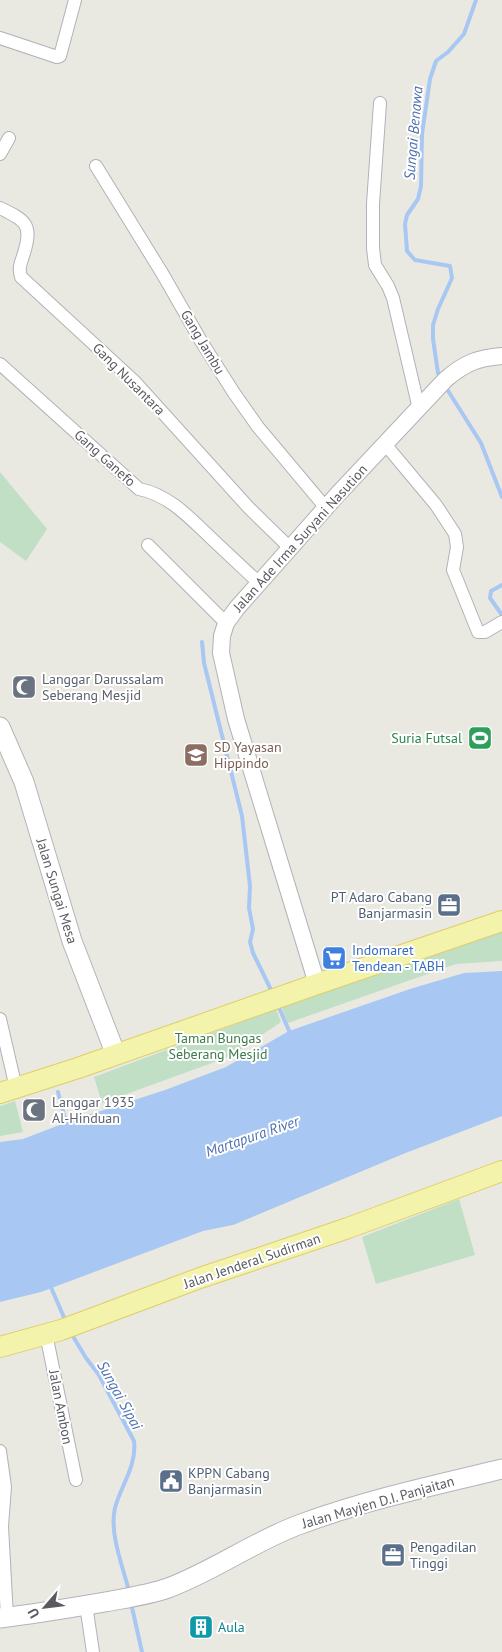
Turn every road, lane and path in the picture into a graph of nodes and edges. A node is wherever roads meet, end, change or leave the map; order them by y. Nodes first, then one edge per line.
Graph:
1 (75, 0) edge
2 (0, 38) edge
3 (380, 104) dead end
4 (10, 138) dead end
5 (0, 154) edge
6 (96, 166) dead end
7 (0, 208) edge
8 (502, 356) edge
9 (0, 364) edge
10 (419, 409) junction
11 (384, 444) junction
12 (326, 508) junction
13 (148, 545) dead end
14 (290, 548) junction
15 (259, 583) junction
16 (501, 622) edge
17 (226, 623) junction
18 (0, 727) edge
19 (502, 921) edge
20 (317, 984) junction
21 (0, 1020) edge
22 (116, 1055) junction
23 (8, 1090) edge
24 (502, 1171) edge
25 (54, 1332) junction
26 (0, 1347) edge
27 (0, 1451) edge
28 (502, 1469) edge
29 (76, 1480) dead end
30 (2, 1487) edge
31 (86, 1605) junction
32 (4, 1617) edge
33 (93, 1652) edge

1 - 2 street
3 - 10 street
4 - 5 street
6 - 12 street, Gang Jambu
7 - 14 street, Gang Nusantara
8 - 10 street, Jalan Ade Irma Suryani Nasution
9 - 15 street, Gang Ganefo
10 - 11 street, Jalan Ade Irma Suryani Nasution
11 - 12 street, Jalan Ade Irma Suryani Nasution
11 - 16 street
12 - 14 street, Jalan Ade Irma Suryani Nasution
13 - 17 street
14 - 15 street, Jalan Ade Irma Suryani Nasution
15 - 17 street, Jalan Ade Irma Suryani Nasution
17 - 20 street, Jalan Ade Irma Suryani Nasution
18 - 22 main road, Jalan Sungai Mesa
19 - 20 main road
20 - 22 main road
21 - 23 street
22 - 23 main road
24 - 25 main road, Jalan Jenderal Sudirman
25 - 26 main road, Jalan Jenderal Sudirman
25 - 29 street, Jalan Ambon
27 - 30 street
28 - 31 main road, Jalan Mayjen D.I. Panjaitan
30 - 32 street
31 - 32 main road, Jalan Mayjen D.I. Panjaitan
31 - 33 street

